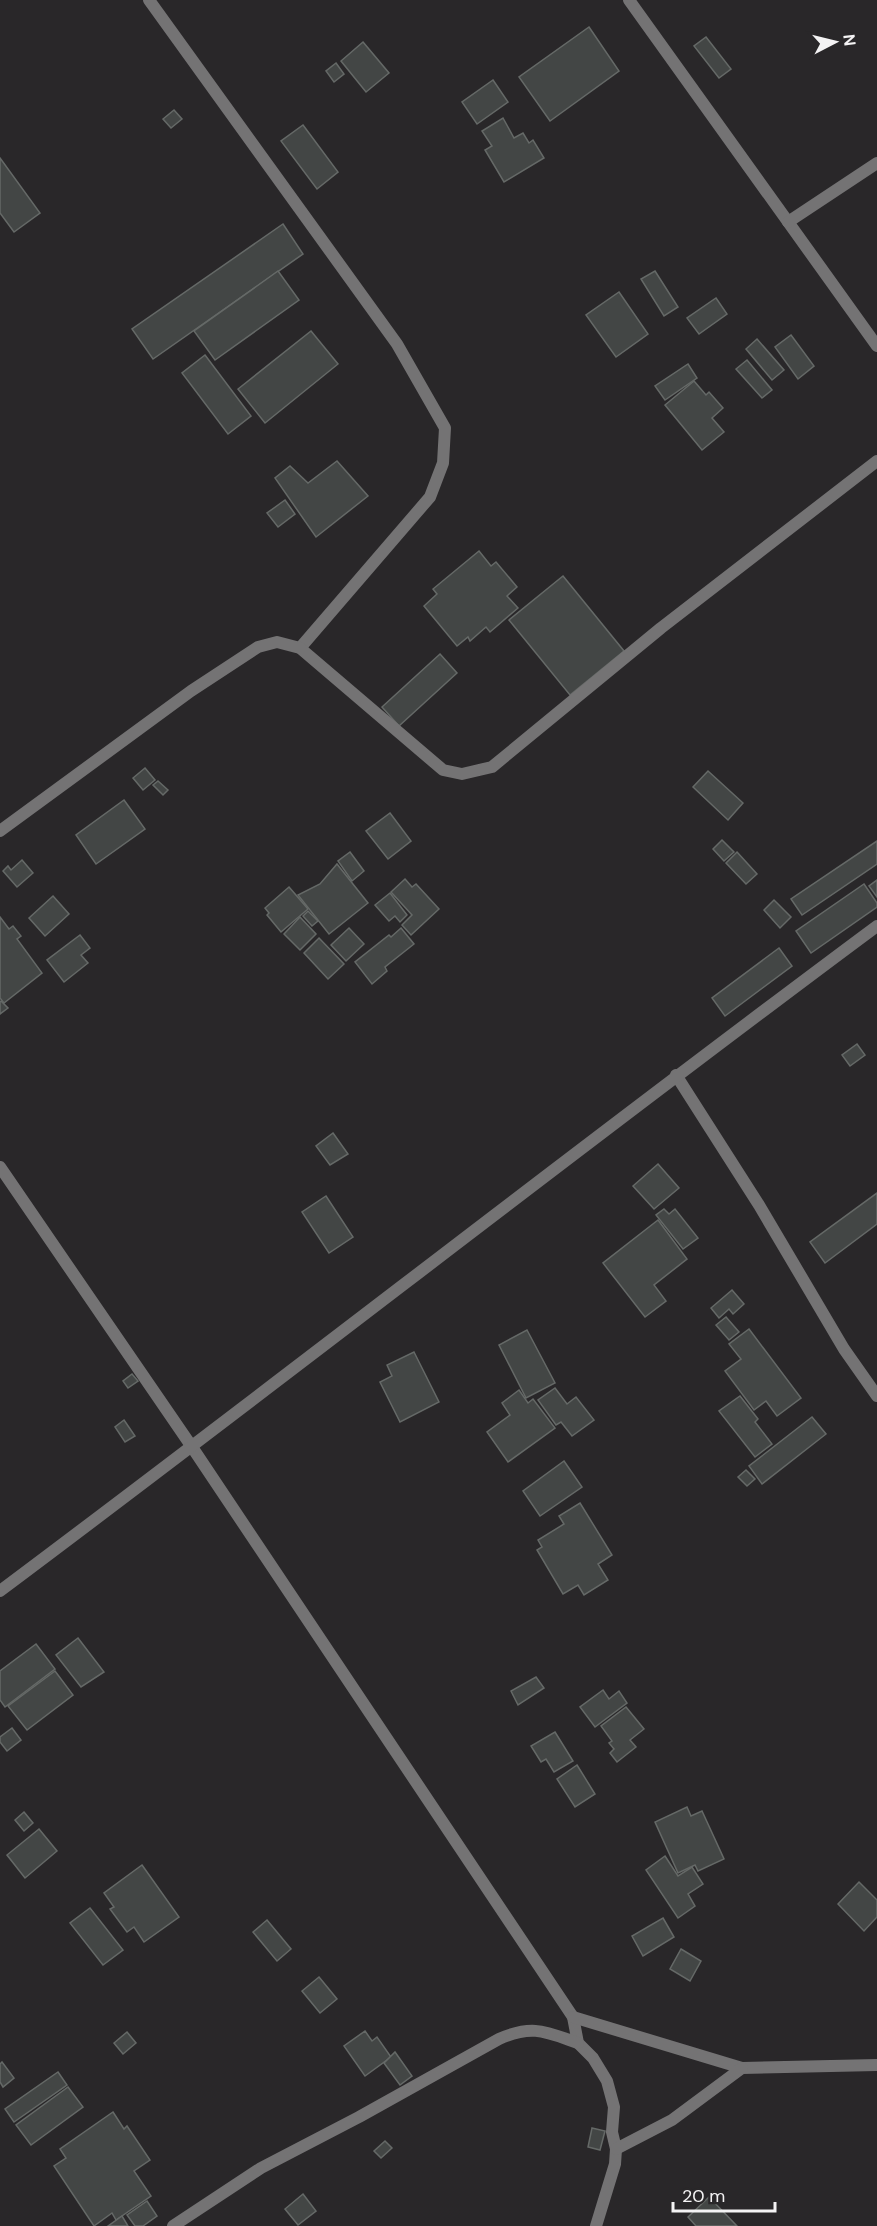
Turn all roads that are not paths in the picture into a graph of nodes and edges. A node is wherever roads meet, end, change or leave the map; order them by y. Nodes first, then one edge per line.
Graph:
1 (149, 0) edge
2 (629, 0) edge
3 (877, 163) edge
4 (788, 222) junction
5 (877, 346) edge
6 (877, 461) edge
7 (300, 648) junction
8 (0, 831) edge
9 (877, 926) edge
10 (676, 1075) junction
11 (0, 1167) edge
12 (877, 1396) edge
13 (192, 1447) junction
14 (0, 1591) edge
15 (573, 2017) junction
16 (579, 2043) junction
17 (877, 2065) edge
18 (742, 2068) junction
19 (616, 2149) junction
20 (173, 2226) edge
21 (596, 2226) edge

1 - 7 street
2 - 4 street
3 - 4 street
4 - 5 street
6 - 7 street
7 - 8 street
9 - 10 street
10 - 12 street
10 - 13 street
11 - 13 street
13 - 14 street
13 - 15 street
15 - 16 street
15 - 18 street
16 - 19 street
16 - 20 street
17 - 18 street
18 - 19 street
19 - 21 street

